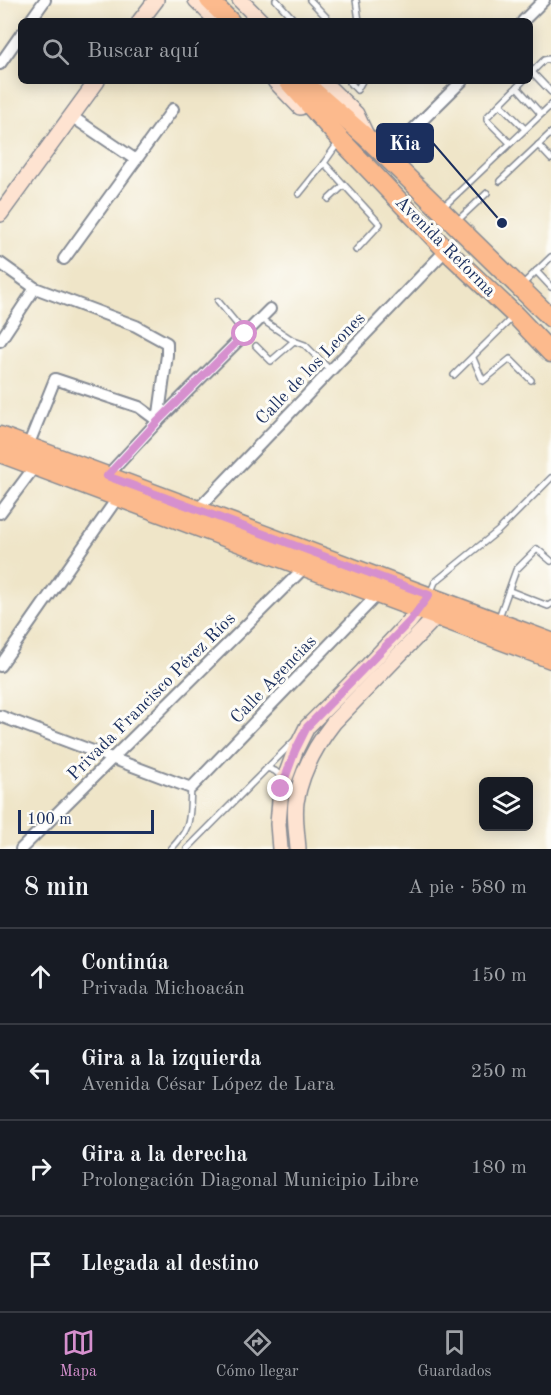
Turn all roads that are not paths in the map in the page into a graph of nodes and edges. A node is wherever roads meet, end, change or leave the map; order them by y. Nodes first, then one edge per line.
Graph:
1 (45, 0) edge
2 (155, 0) edge
3 (196, 0) edge
4 (209, 0) edge
5 (223, 0) edge
6 (240, 0) edge
7 (276, 0) edge
8 (310, 0) edge
9 (356, 0) edge
10 (544, 0) edge
11 (32, 18) edge
12 (142, 18) edge
13 (214, 18) edge
14 (227, 18) edge
15 (241, 18) edge
16 (258, 18) edge
17 (291, 18) edge
18 (327, 18) edge
19 (357, 18) edge
20 (526, 18) edge
21 (18, 38) edge
22 (551, 61) edge
23 (0, 64) edge
24 (533, 71) edge
25 (533, 75) edge
26 (95, 84) edge
27 (278, 84) edge
28 (291, 84) edge
29 (305, 84) edge
30 (325, 84) edge
31 (459, 84) edge
32 (520, 84) edge
33 (517, 87) junction
34 (551, 92) edge
35 (500, 104) junction
36 (551, 105) edge
37 (173, 109) dead end
38 (541, 114) junction
39 (71, 116) junction
40 (525, 129) junction
41 (551, 133) edge
42 (367, 138) junction
43 (340, 139) junction
44 (510, 143) junction
45 (538, 145) junction
46 (386, 156) junction
47 (551, 159) edge
48 (136, 160) junction
49 (324, 163) junction
50 (500, 181) dead end
51 (344, 185) junction
52 (487, 193) dead end
53 (299, 194) dead end
54 (329, 199) dead end
55 (441, 209) junction
56 (0, 214) edge
57 (455, 223) junction
58 (356, 250) dead end
59 (446, 250) junction
60 (551, 257) edge
61 (64, 259) dead end
62 (0, 263) edge
63 (536, 271) junction
64 (520, 286) junction
65 (551, 287) edge
66 (35, 288) junction
67 (218, 301) dead end
68 (270, 309) dead end
69 (515, 315) junction
70 (551, 318) edge
71 (261, 319) junction
72 (245, 334) junction
73 (0, 341) edge
74 (294, 341) junction
75 (256, 346) dead end
76 (551, 353) edge
77 (473, 358) junction
78 (330, 370) junction
79 (454, 375) dead end
80 (531, 380) dead end
81 (158, 421) junction
82 (0, 436) edge
83 (28, 446) junction
84 (0, 453) edge
85 (35, 466) junction
86 (107, 476) junction
87 (551, 478) edge
88 (118, 497) junction
89 (198, 509) junction
90 (0, 513) edge
91 (551, 561) edge
92 (305, 567) junction
93 (510, 591) junction
94 (378, 594) junction
95 (551, 604) edge
96 (432, 605) junction
97 (498, 622) junction
98 (551, 642) edge
99 (551, 659) edge
100 (0, 666) edge
101 (368, 677) junction
102 (0, 716) edge
103 (307, 727) junction
104 (111, 758) junction
105 (267, 768) junction
106 (283, 778) junction
107 (191, 788) junction
108 (21, 849) edge
109 (171, 849) edge
110 (187, 849) edge
111 (280, 849) edge
112 (298, 849) edge

1 - 11 street
2 - 12 street
3 - 13 street
4 - 14 main road
5 - 15 main road
6 - 16 street
7 - 17 lane
8 - 18 lane
9 - 19 lane
10 - 20 street
21 - 23 street
22 - 24 lane
25 - 34 lane
26 - 39 street
27 - 43 street, Avenida Reforma
28 - 43 main road, Avenida Reforma
29 - 42 main road, Avenida Reforma
30 - 42 street, Avenida Reforma
31 - 46 street
32 - 33 lane
33 - 35 lane
33 - 38 lane
35 - 40 lane
35 - 44 lane
36 - 38 lane
37 - 48 street
38 - 40 lane
39 - 48 street
39 - 56 street
40 - 44 lane
41 - 45 lane
42 - 46 main road, Avenida Reforma
43 - 49 lane
43 - 59 main road, Avenida Reforma
44 - 55 lane
45 - 47 lane
45 - 50 lane
46 - 55 main road, Avenida Reforma
48 - 61 street
49 - 51 lane
49 - 53 lane
51 - 54 lane
51 - 58 lane
52 - 57 lane
55 - 57 main road, Avenida Reforma
57 - 64 main road, Avenida Reforma
59 - 69 main road, Avenida Reforma
59 - 78 street, Calle de los Leones
60 - 63 lane
62 - 66 street
63 - 64 lane
63 - 65 lane
64 - 70 main road, Avenida Reforma
66 - 73 street
66 - 81 street
67 - 72 lane
68 - 71 street
69 - 76 main road, Avenida Reforma
69 - 77 lane
71 - 72 street
71 - 74 lane
72 - 81 street
74 - 75 lane
74 - 78 lane
77 - 79 lane
77 - 80 lane
78 - 89 street, Calle de los Leones
81 - 83 street
81 - 86 street
82 - 83 main road
83 - 86 main road
84 - 85 main road
85 - 88 main road
85 - 90 street
86 - 89 main road
87 - 96 lane
88 - 92 main road
88 - 100 street
89 - 96 main road
91 - 93 lane
92 - 94 main road
92 - 104 street, Privada Francisco Pérez Ríos
93 - 95 lane
93 - 97 lane
94 - 96 main road
94 - 107 street, Calle Agencias
96 - 97 main road
96 - 99 main road
96 - 101 street
97 - 98 main road
101 - 103 street
101 - 112 street
102 - 104 street
103 - 105 lane
103 - 106 street
104 - 107 street
104 - 108 street, Privada Francisco Pérez Ríos
105 - 106 lane
105 - 110 lane
106 - 111 street
107 - 109 lane

